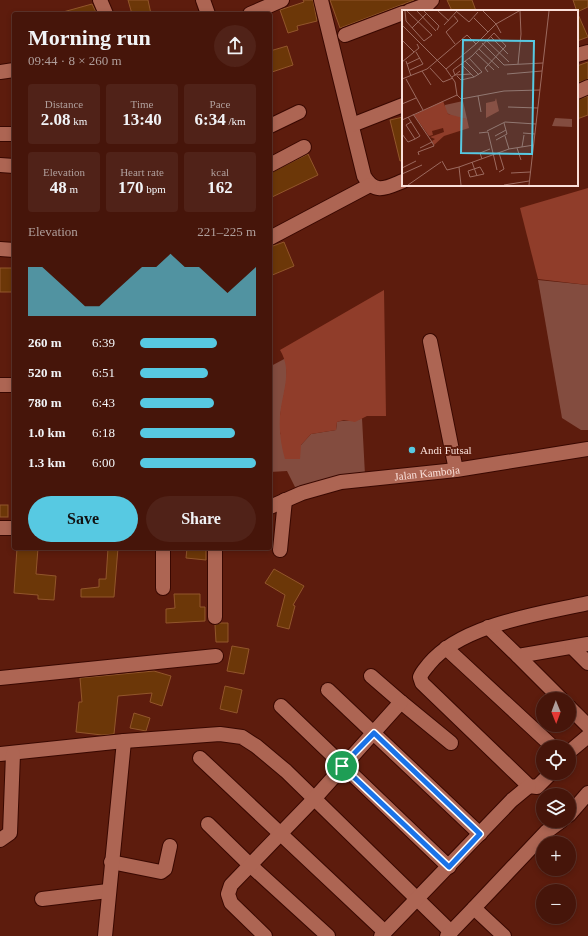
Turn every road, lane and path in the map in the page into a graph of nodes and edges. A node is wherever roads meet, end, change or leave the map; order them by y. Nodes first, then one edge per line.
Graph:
1 (100, 0) edge
2 (203, 0) edge
3 (321, 0) edge
4 (432, 0) edge
5 (275, 2) edge
6 (413, 10) edge
7 (105, 12) edge
8 (207, 12) edge
9 (254, 12) edge
10 (402, 13) edge
11 (345, 35) dead end
12 (588, 52) edge
13 (578, 55) edge
14 (12, 70) edge
15 (0, 72) edge
16 (588, 87) edge
17 (578, 92) edge
18 (402, 105) edge
19 (299, 112) dead end
20 (272, 125) edge
21 (352, 125) junction
22 (0, 134) edge
23 (12, 134) edge
24 (304, 147) dead end
25 (272, 164) edge
26 (0, 165) edge
27 (12, 166) edge
28 (402, 181) edge
29 (370, 185) junction
30 (272, 237) edge
31 (0, 250) edge
32 (12, 250) edge
33 (430, 341) dead end
34 (0, 385) edge
35 (12, 385) edge
36 (588, 449) edge
37 (456, 470) junction
38 (285, 500) junction
39 (272, 506) edge
40 (0, 528) edge
41 (12, 528) edge
42 (163, 550) edge
43 (216, 550) edge
44 (280, 550) dead end
45 (163, 588) dead end
46 (588, 603) edge
47 (215, 617) dead end
48 (488, 627) junction
49 (588, 644) edge
50 (572, 647) junction
51 (446, 648) junction
52 (216, 656) dead end
53 (518, 656) junction
54 (588, 663) edge
55 (371, 676) dead end
56 (0, 678) edge
57 (328, 690) dead end
58 (554, 692) edge
59 (401, 702) junction
60 (281, 706) dead end
61 (576, 714) edge
62 (588, 726) edge
63 (374, 733) junction
64 (588, 736) edge
65 (545, 740) edge
66 (124, 741) junction
67 (451, 743) dead end
68 (576, 746) edge
69 (6, 754) edge
70 (200, 758) dead end
71 (342, 766) junction
72 (544, 780) edge
73 (529, 786) junction
74 (588, 793) edge
75 (314, 799) junction
76 (576, 807) edge
77 (208, 824) dead end
78 (551, 828) edge
79 (281, 833) junction
80 (480, 834) junction
81 (0, 840) edge
82 (170, 846) dead end
83 (111, 862) junction
84 (250, 865) junction
85 (449, 867) junction
86 (108, 891) junction
87 (42, 899) dead end
88 (418, 900) junction
89 (474, 908) junction
90 (383, 934) edge
91 (449, 934) edge
92 (105, 936) edge
93 (265, 936) edge
94 (328, 936) edge
95 (504, 936) edge

1 - 7 street
2 - 8 street
3 - 21 street
4 - 6 street
5 - 9 street
10 - 11 street
12 - 13 street
14 - 15 street
16 - 17 street
18 - 21 street
19 - 20 street
21 - 29 street
22 - 23 street
24 - 25 street
26 - 27 street
28 - 29 street
29 - 30 street
31 - 32 street
33 - 37 street
34 - 35 street
36 - 37 street, Jalan Kamboja
37 - 38 street, Jalan Kamboja
38 - 39 street, Jalan Kamboja
38 - 44 street
40 - 41 street
42 - 45 street
43 - 47 street
46 - 48 street
48 - 51 street
48 - 53 street
49 - 50 street
50 - 53 street
50 - 54 street
51 - 65 street
51 - 73 street
52 - 56 street
53 - 58 street
55 - 59 street
57 - 63 street
59 - 63 street
59 - 67 street
60 - 71 street
61 - 62 street
63 - 71 street
63 - 80 street
64 - 68 street
66 - 69 street
66 - 75 street
66 - 83 street
69 - 81 street
70 - 79 street
71 - 75 street
71 - 85 street
72 - 73 street
73 - 80 street
74 - 76 street
75 - 79 street
75 - 88 street
77 - 84 street
78 - 89 street
79 - 84 street
79 - 90 street
80 - 85 street
82 - 83 street
83 - 86 street
84 - 93 street
84 - 94 street
85 - 88 street
86 - 87 street
86 - 92 street
88 - 90 street
88 - 91 street
89 - 91 street
89 - 95 street

